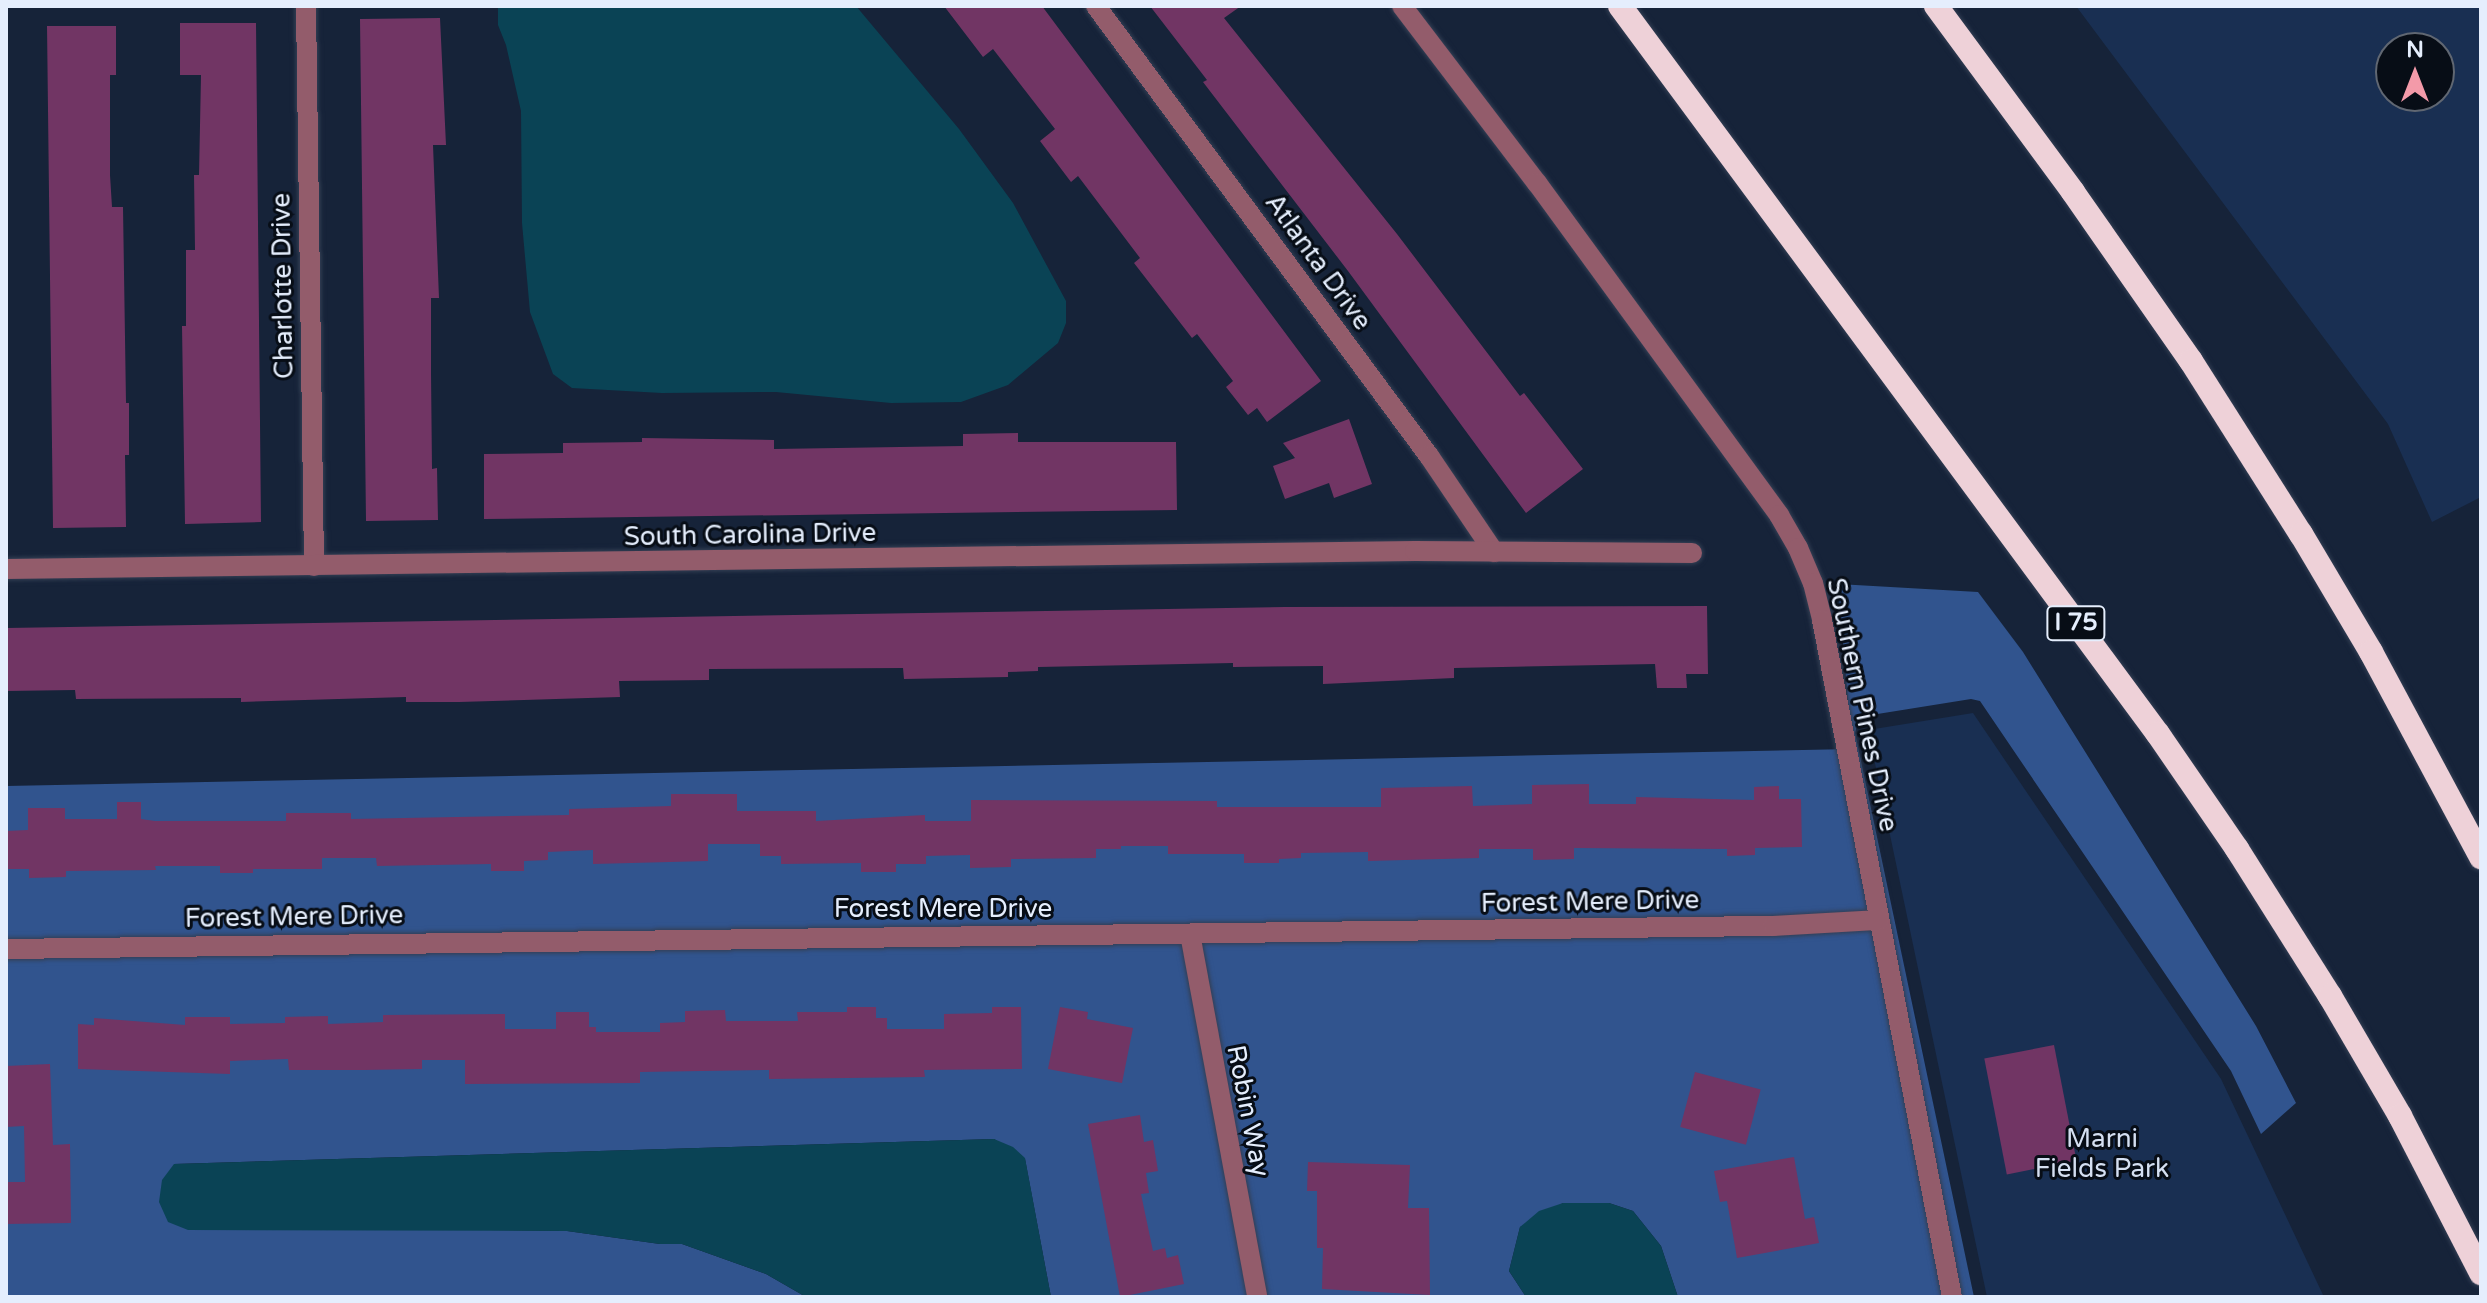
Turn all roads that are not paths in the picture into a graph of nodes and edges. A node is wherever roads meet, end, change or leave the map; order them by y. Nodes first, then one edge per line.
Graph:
1 (306, 6) edge
2 (1096, 6) edge
3 (1402, 6) edge
4 (1620, 6) edge
5 (1936, 6) edge
6 (1494, 552) junction
7 (1692, 553) dead end
8 (314, 566) junction
9 (6, 569) edge
10 (2481, 857) edge
11 (1879, 920) junction
12 (1190, 934) junction
13 (6, 949) edge
14 (2481, 1273) edge
15 (1257, 1297) edge
16 (1952, 1297) edge

1 - 8 street, Charlotte Drive
2 - 6 street, Atlanta Drive
3 - 11 street, Southern Pines Drive
4 - 14 highway, I 75
5 - 10 highway
6 - 7 street
6 - 8 street, South Carolina Drive
8 - 9 street, South Carolina Drive
11 - 12 street, Forest Mere Drive
11 - 16 street, Southern Pines Drive
12 - 13 street, Forest Mere Drive
12 - 15 street, Robin Way

